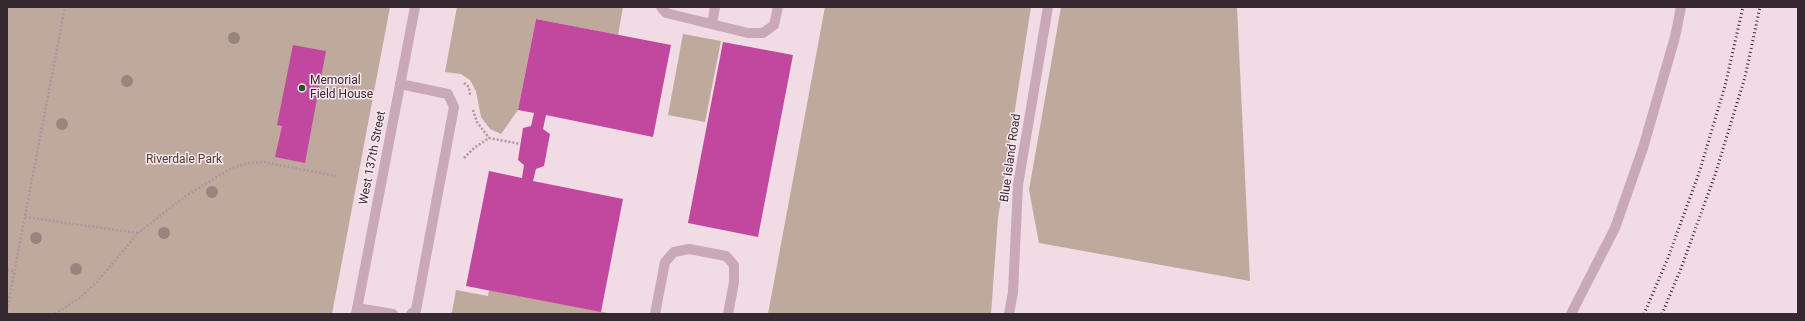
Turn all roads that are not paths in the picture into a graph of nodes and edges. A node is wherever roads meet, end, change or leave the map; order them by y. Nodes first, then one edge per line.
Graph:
1 (415, 7) edge
2 (661, 7) edge
3 (715, 7) edge
4 (778, 7) edge
5 (1048, 7) edge
6 (1681, 7) edge
7 (712, 24) junction
8 (400, 84) junction
9 (357, 311) edge
10 (393, 314) edge
11 (411, 314) edge
12 (655, 314) edge
13 (728, 314) edge
14 (1009, 314) edge
15 (1571, 314) edge

1 - 8 street, West 137th Street
2 - 7 street
3 - 7 street
4 - 7 street
5 - 14 street, Blue Island Road
6 - 15 street
8 - 9 street, West 137th Street
8 - 11 street
9 - 10 street
12 - 13 street

